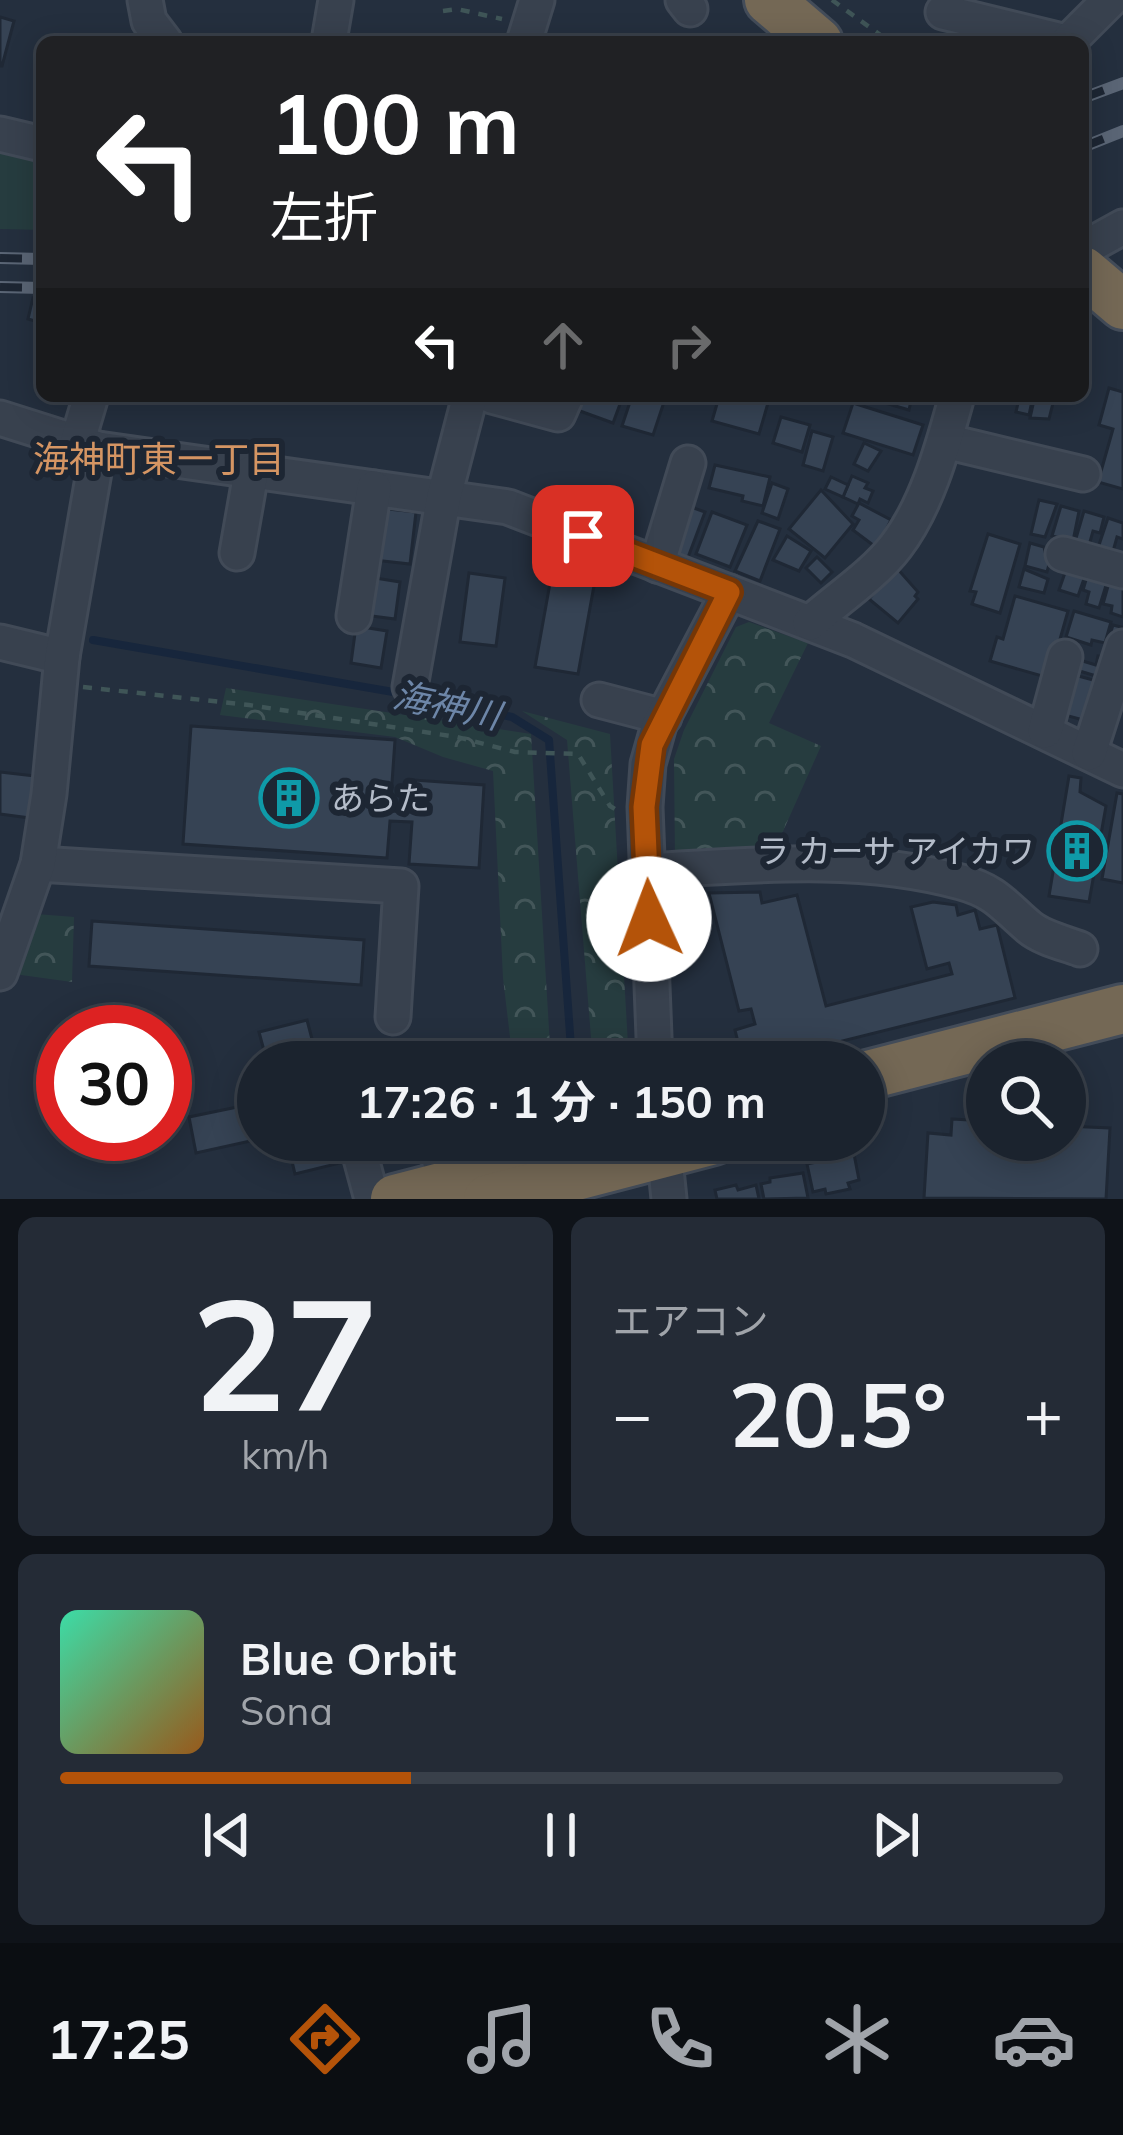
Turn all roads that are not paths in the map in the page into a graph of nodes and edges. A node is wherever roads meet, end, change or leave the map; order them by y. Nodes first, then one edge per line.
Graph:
1 (145, 0) edge
2 (336, 0) edge
3 (769, 0) edge
4 (1110, 0) edge
5 (943, 12) dead end
6 (161, 36) edge
7 (330, 36) edge
8 (811, 36) edge
9 (1042, 36) edge
10 (1073, 36) edge
11 (0, 134) edge
12 (36, 143) edge
13 (1123, 227) edge
14 (1097, 278) edge
15 (91, 402) edge
16 (468, 402) edge
17 (514, 402) edge
18 (563, 402) edge
19 (955, 402) edge
20 (0, 418) edge
21 (945, 441) junction
22 (87, 446) junction
23 (688, 463) dead end
24 (251, 473) junction
25 (1083, 474) dead end
26 (374, 488) junction
27 (444, 496) junction
28 (237, 553) dead end
29 (1064, 554) dead end
30 (657, 565) junction
31 (1123, 571) edge
32 (729, 592) junction
33 (354, 616) dead end
34 (810, 623) junction
35 (0, 643) edge
36 (1123, 647) edge
37 (1065, 657) dead end
38 (61, 670) junction
39 (410, 687) dead end
40 (599, 700) dead end
41 (664, 717) junction
42 (1045, 731) junction
43 (1089, 754) junction
44 (1123, 770) edge
45 (38, 864) junction
46 (647, 871) junction
47 (1080, 950) dead end
48 (0, 973) edge
49 (1123, 1009) edge
50 (393, 1017) dead end
51 (1123, 1034) edge
52 (654, 1041) edge
53 (1086, 1043) edge
54 (885, 1071) edge
55 (966, 1073) edge
56 (885, 1094) edge
57 (362, 1161) edge
58 (632, 1161) edge
59 (481, 1183) edge
60 (372, 1199) edge
61 (395, 1199) edge

1 - 6 street
2 - 7 street
3 - 8 highway
4 - 10 street
5 - 9 street
11 - 12 street
13 - 14 street
15 - 22 street
16 - 27 street
17 - 18 street
19 - 21 street
20 - 22 street
21 - 25 street
21 - 34 street
22 - 24 street
22 - 38 street
23 - 30 street
24 - 26 street
24 - 28 street
26 - 27 street
26 - 33 street
27 - 30 street
27 - 39 street
29 - 31 street
30 - 32 street
32 - 34 street
32 - 41 street
34 - 42 street
35 - 38 street
36 - 43 street
37 - 42 street
38 - 45 street
40 - 41 street
41 - 46 street
42 - 43 street
43 - 44 street
45 - 48 street
45 - 50 street
46 - 47 street
46 - 52 street
49 - 54 highway
51 - 53 highway
55 - 56 highway
57 - 60 street
58 - 59 highway
59 - 61 highway

